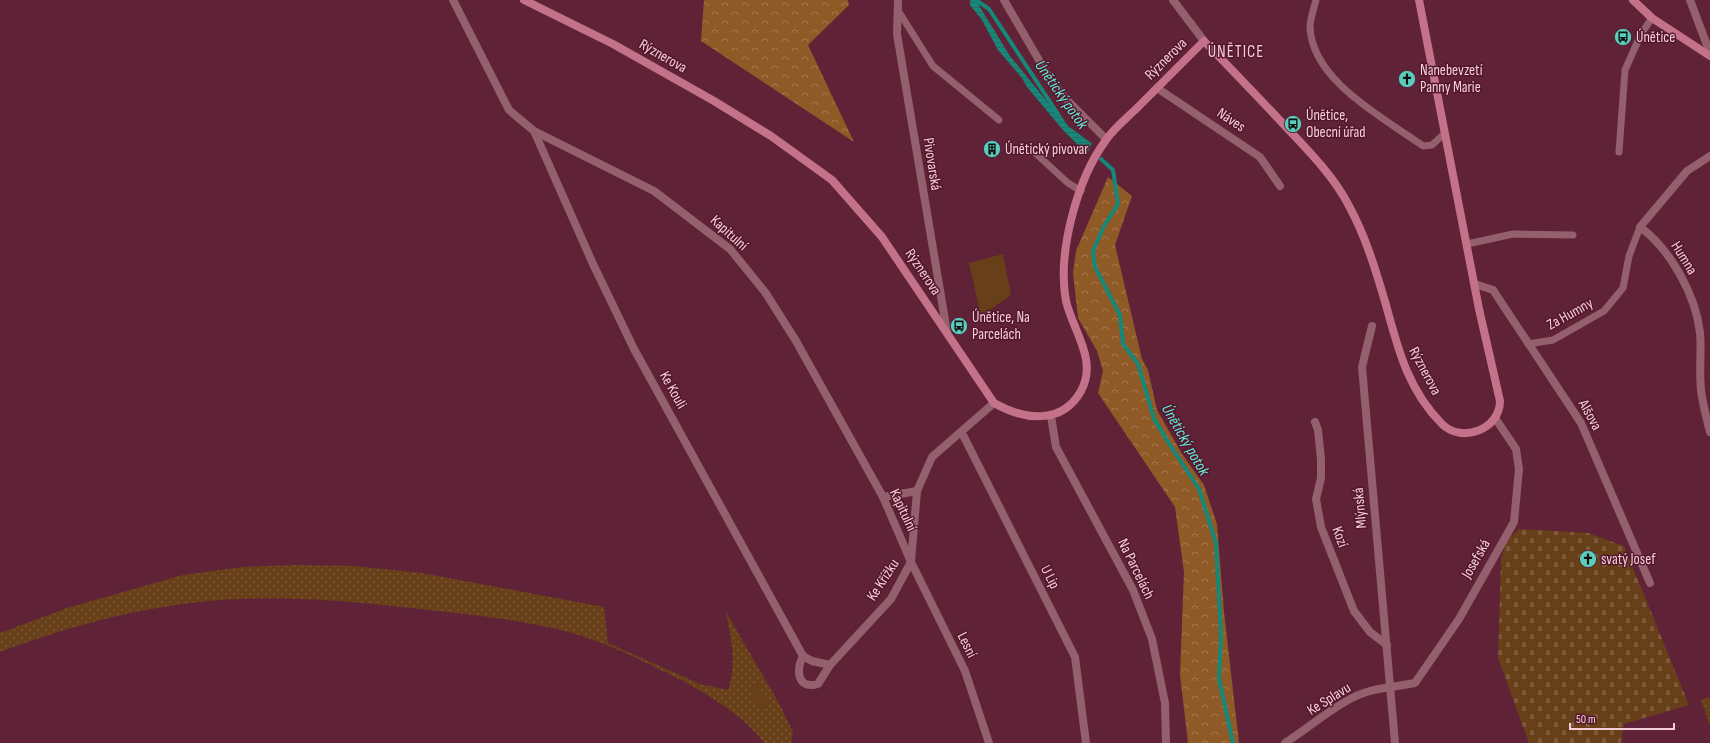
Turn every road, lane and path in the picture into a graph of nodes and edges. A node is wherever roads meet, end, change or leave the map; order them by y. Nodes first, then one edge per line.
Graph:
1 (452, 0) edge
2 (524, 0) edge
3 (898, 0) edge
4 (1004, 0) edge
5 (1174, 0) edge
6 (1316, 0) edge
7 (1419, 0) edge
8 (1632, 0) edge
9 (1690, 0) edge
10 (899, 12) junction
11 (1652, 18) junction
12 (1204, 41) junction
13 (1710, 53) edge
14 (1710, 56) edge
15 (1157, 88) junction
16 (999, 120) dead end
17 (534, 130) junction
18 (1445, 133) junction
19 (1106, 139) junction
20 (1032, 150) dead end
21 (1619, 152) dead end
22 (1710, 156) edge
23 (1280, 186) dead end
24 (1080, 191) junction
25 (1640, 227) junction
26 (1573, 235) dead end
27 (1467, 244) junction
28 (1474, 284) junction
29 (1372, 326) dead end
30 (947, 332) junction
31 (1528, 344) junction
32 (994, 403) junction
33 (1051, 416) junction
34 (1495, 418) junction
35 (1316, 422) dead end
36 (1710, 432) edge
37 (962, 433) junction
38 (917, 491) junction
39 (882, 497) junction
40 (912, 562) junction
41 (1650, 583) dead end
42 (1386, 645) junction
43 (803, 656) junction
44 (830, 665) junction
45 (1391, 688) junction
46 (989, 743) edge
47 (1086, 743) edge
48 (1166, 743) edge
49 (1285, 743) edge
50 (1395, 743) edge

1 - 17 street, Kapitulní
2 - 30 street, Rýznerova
3 - 10 street, Pivovarská
4 - 19 street
5 - 12 street
6 - 18 lane
7 - 18 street
8 - 11 street
9 - 13 street
10 - 16 lane
10 - 30 street, Pivovarská
11 - 14 street
11 - 21 lane
12 - 15 street, Rýznerova
12 - 34 street, Rýznerova
15 - 19 street, Rýznerova
15 - 23 street, Náves
17 - 39 street, Kapitulní
17 - 43 street, Ke Kouli
18 - 27 street
19 - 24 street, Rýznerova
20 - 24 lane
22 - 25 street
24 - 33 street
25 - 31 lane, Za Humny
25 - 36 street, Humna
26 - 27 lane
27 - 28 street
28 - 31 street, Alšova
28 - 34 street
29 - 42 street, Mlýnská
30 - 32 street, Rýznerova
31 - 41 street, Alšova
32 - 33 street, Rýznerova
32 - 37 street, Ke Křížku
33 - 48 street, Na Parcelách
34 - 45 street, Josefská
35 - 42 street, Kozí
37 - 38 street, Ke Křížku
37 - 47 street, U Lip
38 - 39 street
38 - 40 street, Ke Křížku
39 - 40 street, Kapitulní
40 - 44 street, Ke Křížku
40 - 46 street, Lesní
42 - 45 street, Mlýnská
43 - 44 street
43 - 44 street
45 - 49 street, Ke Splavu
45 - 50 street, Mlýnská

